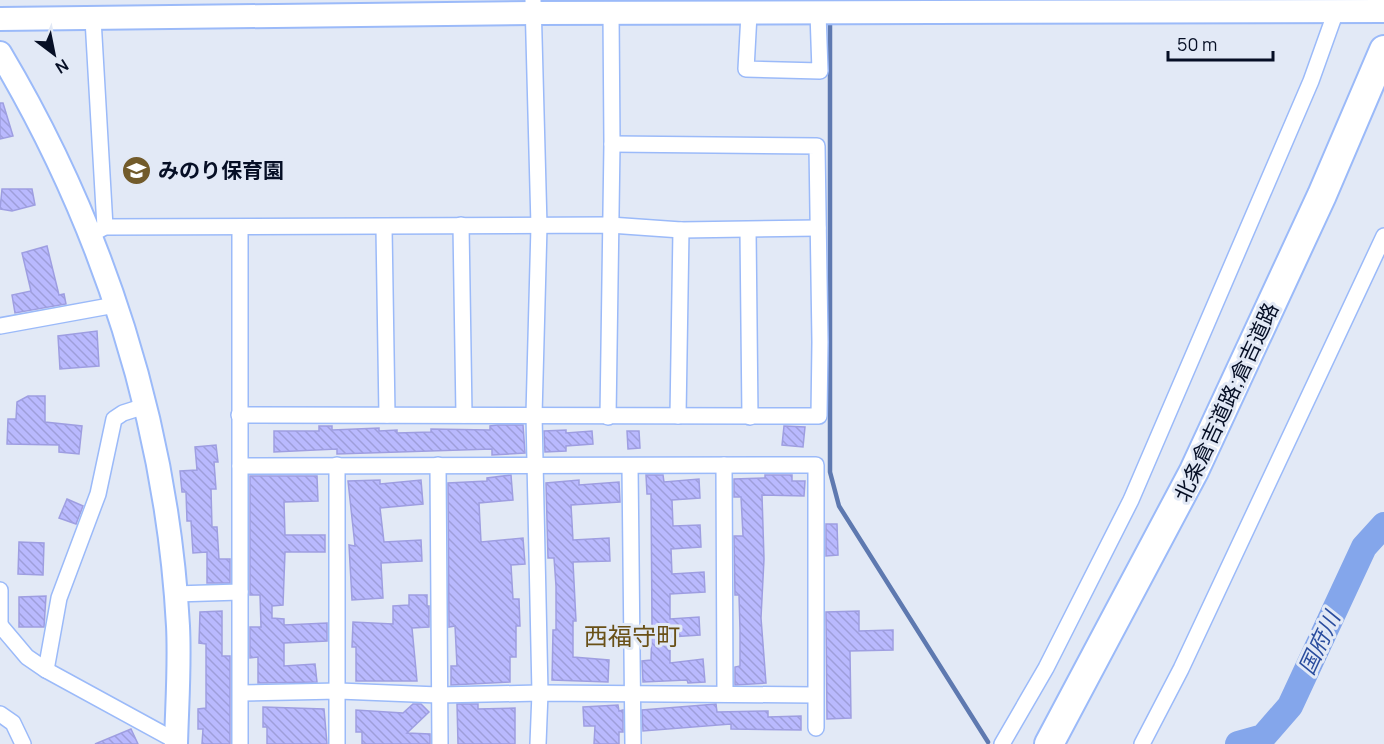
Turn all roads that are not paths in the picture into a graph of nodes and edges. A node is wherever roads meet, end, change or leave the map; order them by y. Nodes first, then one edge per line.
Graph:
1 (866, 6) edge
2 (1338, 6) edge
3 (533, 7) edge
4 (1067, 7) edge
5 (1384, 11) edge
6 (611, 13) junction
7 (818, 13) junction
8 (749, 14) junction
9 (0, 19) edge
10 (93, 19) junction
11 (1384, 50) edge
12 (0, 53) edge
13 (1384, 86) edge
14 (612, 144) junction
15 (461, 225) junction
16 (610, 225) junction
17 (240, 226) junction
18 (539, 226) junction
19 (384, 228) junction
20 (818, 228) junction
21 (681, 230) junction
22 (748, 230) junction
23 (98, 231) junction
24 (1384, 236) edge
25 (116, 305) junction
26 (0, 326) edge
27 (146, 406) junction
28 (239, 415) junction
29 (387, 415) junction
30 (464, 415) junction
31 (534, 415) junction
32 (678, 416) junction
33 (608, 417) junction
34 (750, 417) junction
35 (337, 465) junction
36 (438, 465) junction
37 (724, 465) junction
38 (240, 466) junction
39 (534, 466) junction
40 (630, 466) junction
41 (0, 590) edge
42 (240, 592) junction
43 (175, 594) junction
44 (0, 624) edge
45 (46, 670) junction
46 (339, 691) junction
47 (241, 693) junction
48 (540, 693) junction
49 (630, 693) junction
50 (725, 694) junction
51 (438, 695) junction
52 (814, 695) junction
53 (0, 714) edge
54 (816, 728) dead end
55 (176, 742) edge
56 (23, 744) edge
57 (240, 744) edge
58 (337, 744) edge
59 (440, 744) edge
60 (538, 744) edge
61 (633, 744) edge
62 (1002, 744) edge
63 (1049, 744) edge
64 (1066, 744) edge
65 (1142, 744) edge

1 - 4 main road
1 - 7 main road
2 - 4 main road
2 - 5 main road
2 - 62 street
3 - 6 main road
3 - 10 main road
3 - 18 street
6 - 8 main road
6 - 14 street
7 - 8 main road
7 - 8 street
9 - 10 main road
10 - 23 street
11 - 63 highway, 北条倉吉道路;倉吉道路
12 - 23 main road
13 - 64 highway, 北条倉吉道路;倉吉道路
14 - 16 street
14 - 20 street
15 - 18 street
15 - 19 street
15 - 30 street
16 - 18 street
16 - 21 street
16 - 33 street
17 - 19 street
17 - 23 street
17 - 28 street
18 - 31 street
19 - 29 street
20 - 22 street
20 - 34 street
21 - 22 street
21 - 32 street
22 - 34 street
23 - 25 main road
24 - 65 street
25 - 26 street
25 - 27 main road
27 - 43 main road
27 - 45 street
28 - 29 street
28 - 38 street
29 - 30 street
30 - 31 street
31 - 33 street
31 - 39 street
32 - 33 street
32 - 34 street
35 - 36 street
35 - 38 street
35 - 46 street
36 - 39 street
36 - 51 street
37 - 40 street
37 - 50 street
37 - 52 street
38 - 42 street
39 - 40 street
39 - 48 street
40 - 49 street
41 - 44 street
42 - 43 street
42 - 47 street
43 - 55 main road
44 - 45 street
45 - 55 street
46 - 47 street
46 - 51 street
46 - 58 street
47 - 57 street
48 - 49 street
48 - 51 street
48 - 60 street
49 - 50 street
49 - 61 street
50 - 52 street
51 - 59 street
52 - 54 street
53 - 56 street

